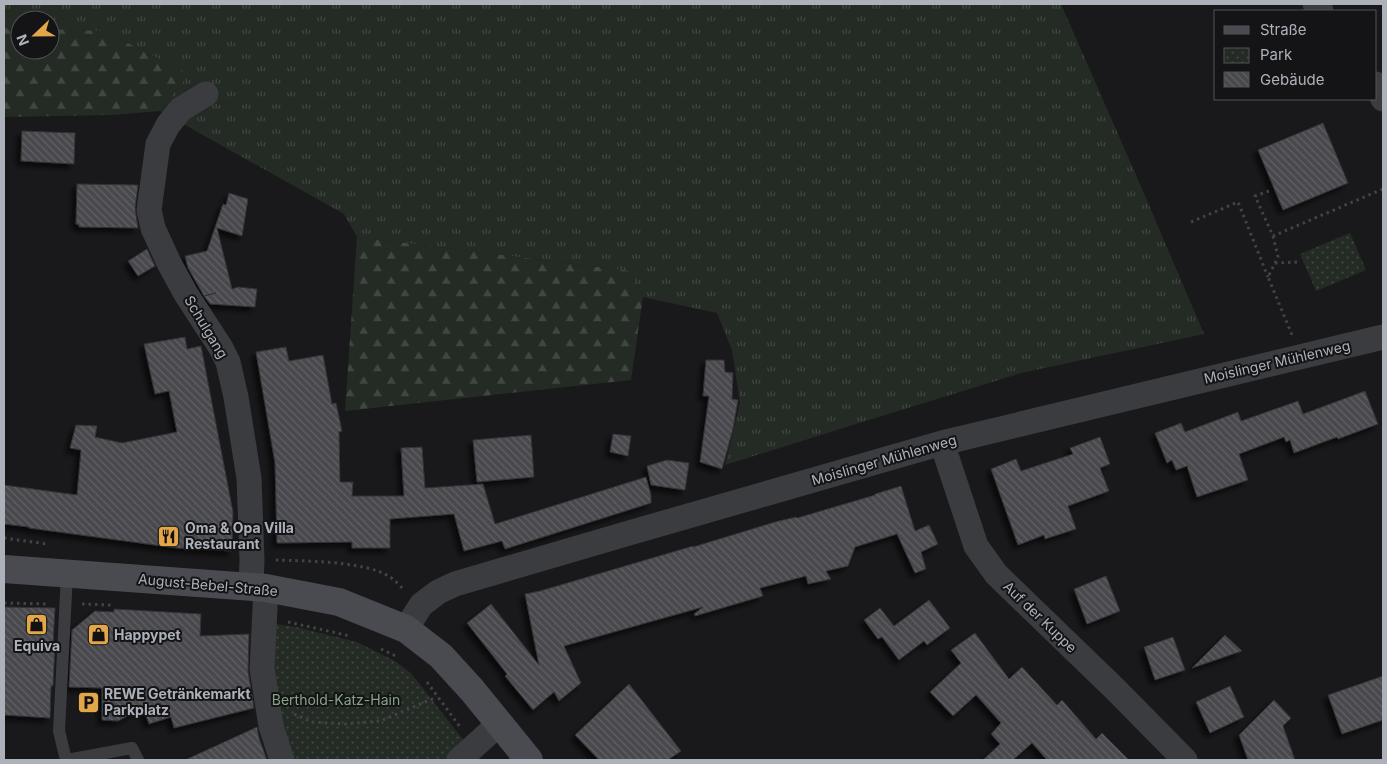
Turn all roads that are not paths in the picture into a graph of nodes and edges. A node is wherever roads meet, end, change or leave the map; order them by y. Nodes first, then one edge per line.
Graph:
1 (206, 94) dead end
2 (1383, 337) edge
3 (942, 443) junction
4 (4, 569) edge
5 (67, 574) junction
6 (258, 588) junction
7 (406, 629) junction
8 (500, 723) junction
9 (66, 760) edge
10 (138, 760) edge
11 (282, 760) edge
12 (458, 760) edge
13 (529, 760) edge
14 (1185, 760) edge

1 - 6 street, Schulgang
2 - 3 street, Moislinger Mühlenweg
3 - 7 street, Moislinger Mühlenweg
3 - 14 street, Auf der Kuppe
4 - 5 main road, August-Bebel-Straße
5 - 6 main road, August-Bebel-Straße
5 - 9 lane
6 - 7 main road, August-Bebel-Straße
6 - 11 street, Schulgang
7 - 8 main road, August-Bebel-Straße
8 - 12 street
8 - 13 main road, August-Bebel-Straße
9 - 10 lane

